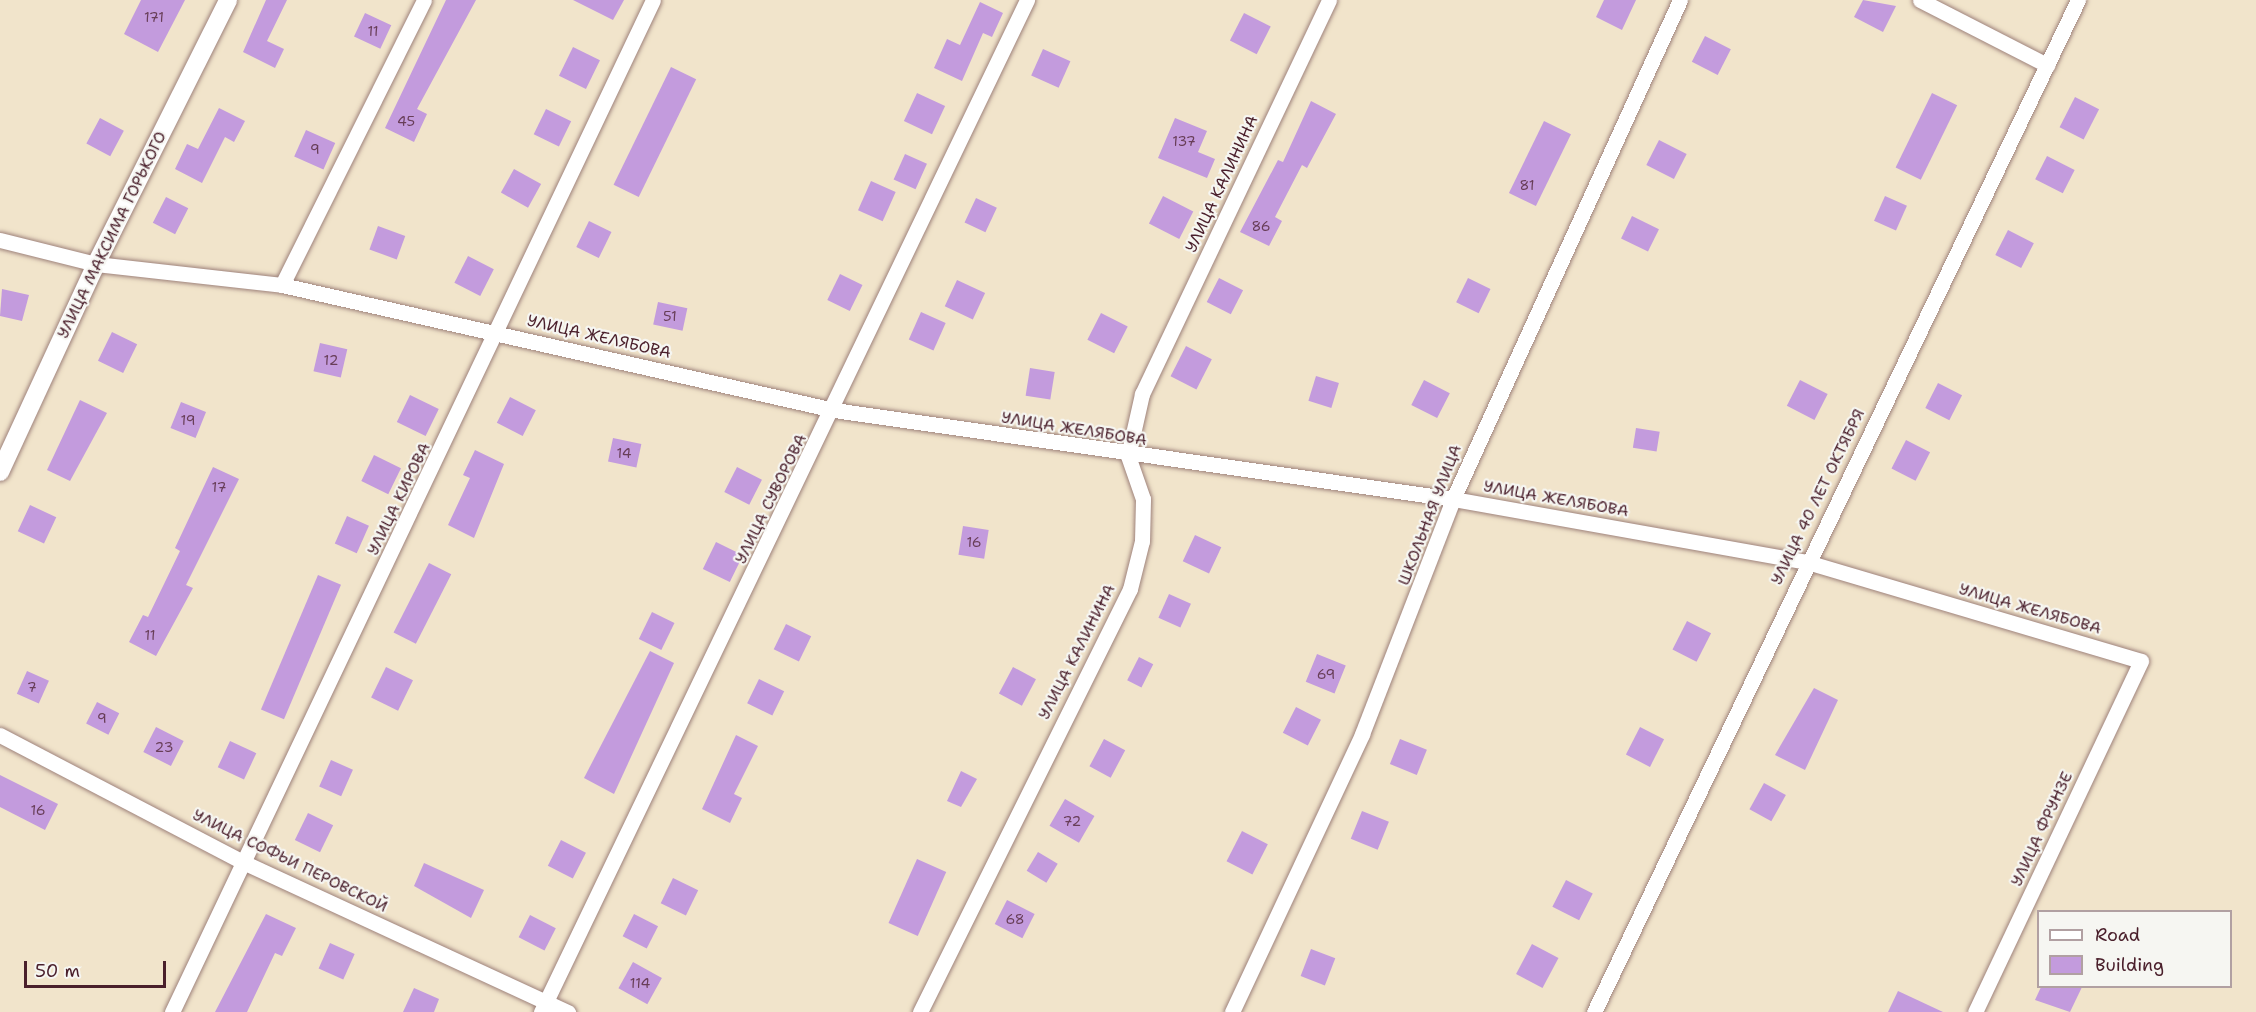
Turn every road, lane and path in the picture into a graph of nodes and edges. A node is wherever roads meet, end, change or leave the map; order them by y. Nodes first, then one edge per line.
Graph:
1 (228, 0) edge
2 (424, 0) edge
3 (653, 0) edge
4 (1027, 0) edge
5 (1329, 0) edge
6 (1680, 0) edge
7 (1920, 0) edge
8 (2078, 0) edge
9 (2047, 64) junction
10 (0, 240) edge
11 (96, 264) junction
12 (282, 285) junction
13 (498, 332) junction
14 (834, 410) junction
15 (1128, 456) junction
16 (0, 472) edge
17 (1453, 499) junction
18 (1807, 562) junction
19 (2141, 661) joint
20 (0, 735) edge
21 (245, 863) junction
22 (544, 1006) edge
23 (172, 1012) edge
24 (568, 1012) edge
25 (920, 1012) edge
26 (1232, 1012) edge
27 (1594, 1012) edge
28 (1975, 1012) edge

1 - 11 street, УЛИЦА МАКСИМА ГОРЬКОГО
2 - 12 street
3 - 13 street, УЛИЦА КИРОВА
4 - 14 street, УЛИЦА СУВОРОВА
5 - 15 street, УЛИЦА КАЛИНИНА
6 - 17 street, ШКОЛЬНАЯ УЛИЦА
7 - 9 street
8 - 9 street, УЛИЦА 40 ЛЕТ ОКТЯБРЯ
9 - 18 street, УЛИЦА 40 ЛЕТ ОКТЯБРЯ
10 - 11 street, УЛИЦА ЖЕЛЯБОВА
11 - 12 street, УЛИЦА ЖЕЛЯБОВА
11 - 16 street, УЛИЦА МАКСИМА ГОРЬКОГО
12 - 13 street, УЛИЦА ЖЕЛЯБОВА
13 - 14 street, УЛИЦА ЖЕЛЯБОВА
13 - 21 street, УЛИЦА КИРОВА
14 - 15 street, УЛИЦА ЖЕЛЯБОВА
14 - 22 street, УЛИЦА СУВОРОВА
15 - 17 street, УЛИЦА ЖЕЛЯБОВА
15 - 25 street, УЛИЦА КАЛИНИНА
17 - 18 street, УЛИЦА ЖЕЛЯБОВА
17 - 26 street, ШКОЛЬНАЯ УЛИЦА
18 - 19 street, УЛИЦА ЖЕЛЯБОВА
18 - 27 street, УЛИЦА 40 ЛЕТ ОКТЯБРЯ
19 - 28 street, УЛИЦА ФРУНЗЕ
20 - 21 street, УЛИЦА СОФЬИ ПЕРОВСКОЙ
21 - 22 street, УЛИЦА СОФЬИ ПЕРОВСКОЙ
21 - 23 street, УЛИЦА КИРОВА
22 - 24 street, УЛИЦА СОФЬИ ПЕРОВСКОЙ

